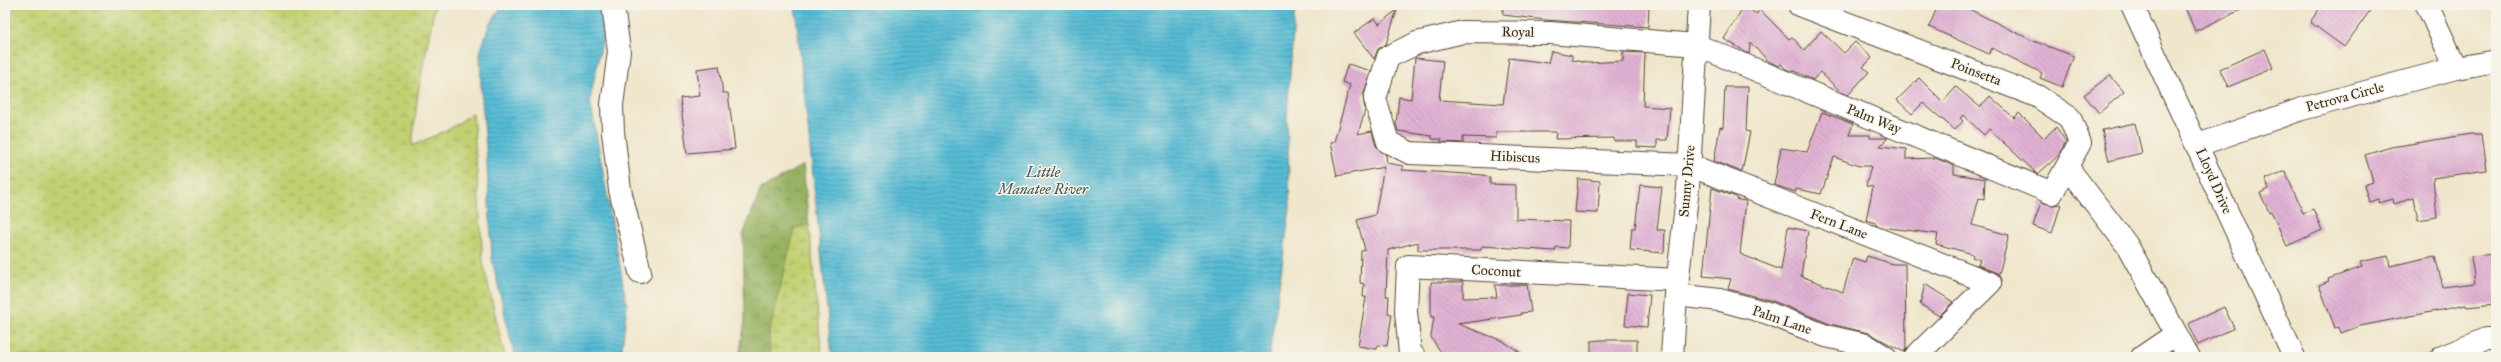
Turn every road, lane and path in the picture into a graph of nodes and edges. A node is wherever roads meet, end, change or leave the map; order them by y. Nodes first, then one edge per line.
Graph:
1 (1699, 5) edge
2 (1799, 5) edge
3 (2132, 5) edge
4 (2427, 5) edge
5 (614, 13) edge
6 (1696, 45) junction
7 (2496, 61) edge
8 (2456, 68) junction
9 (1375, 99) joint
10 (2198, 145) junction
11 (1689, 165) junction
12 (2068, 168) junction
13 (2052, 192) joint
14 (640, 272) dead end
15 (1677, 288) junction
16 (2176, 334) junction
17 (2496, 339) edge
18 (1415, 357) edge
19 (1672, 357) edge
20 (1885, 357) edge
21 (1915, 357) edge
22 (2142, 357) edge
23 (2189, 357) edge
24 (2294, 357) edge
25 (2442, 357) edge

1 - 6 street, Sunny Drive
2 - 12 street, Poinsetta
3 - 10 street, Lloyd Drive
4 - 8 street
5 - 14 street
6 - 9 street, Royal
6 - 11 street, Sunny Drive
6 - 13 street, Palm Way
7 - 8 street, Petrova Circle
8 - 10 street, Petrova Circle
9 - 11 street, Hibiscus
10 - 24 street, Lloyd Drive
11 - 15 street, Sunny Drive
11 - 21 street, Fern Lane
12 - 13 street, Poinsetta
12 - 16 street
15 - 18 street, Coconut
15 - 19 street, Sunny Drive
15 - 20 street, Palm Lane
16 - 22 street
16 - 23 street
17 - 25 street

